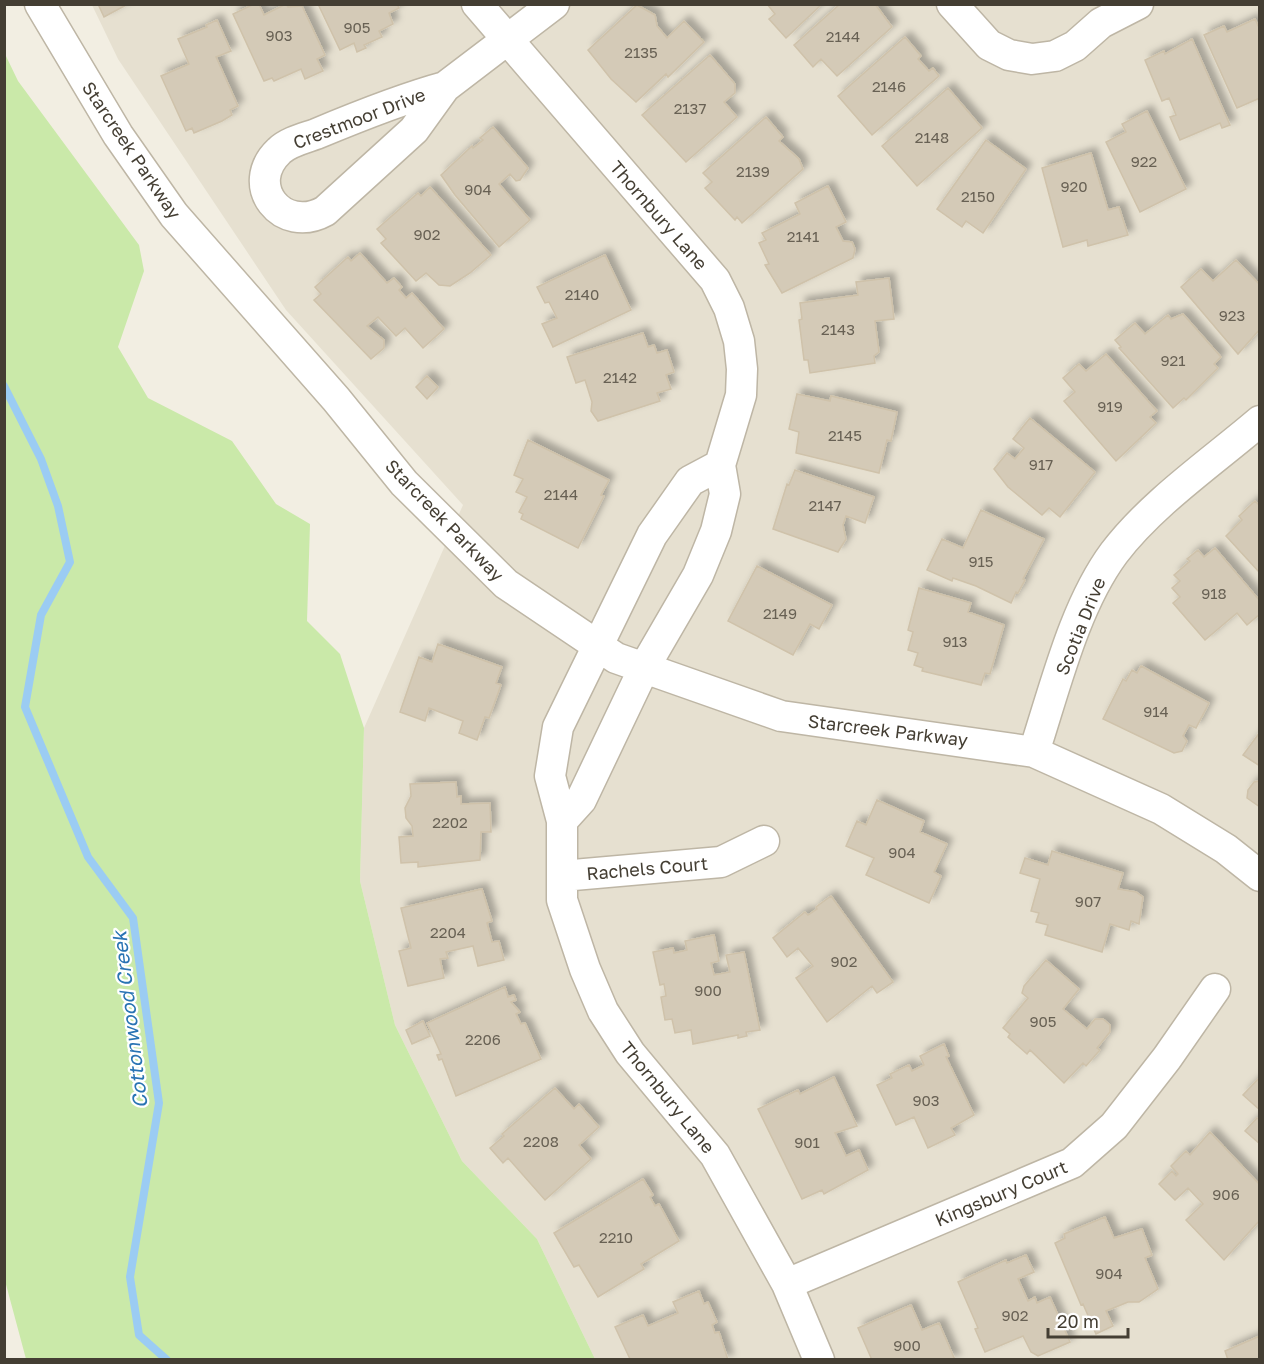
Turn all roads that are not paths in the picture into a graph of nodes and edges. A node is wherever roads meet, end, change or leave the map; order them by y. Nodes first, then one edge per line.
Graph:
1 (40, 4) edge
2 (477, 4) edge
3 (554, 4) edge
4 (952, 4) edge
5 (1138, 4) edge
6 (507, 41) junction
7 (445, 87) junction
8 (1260, 421) edge
9 (720, 465) junction
10 (598, 644) junction
11 (644, 668) junction
12 (1034, 752) junction
13 (562, 821) junction
14 (764, 841) dead end
15 (562, 876) junction
16 (1260, 876) edge
17 (1215, 989) dead end
18 (787, 1284) junction
19 (819, 1359) edge

1 - 10 street, Starcreek Parkway
2 - 6 street, Thornbury Lane
3 - 6 street, Crestmoor Drive
4 - 5 street
6 - 7 street, Crestmoor Drive
6 - 9 street, Thornbury Lane
7 - 7 street, Crestmoor Drive
8 - 12 street, Scotia Drive
9 - 10 street, Thornbury Lane
9 - 11 street, Thornbury Lane
10 - 11 street, Starcreek Parkway
10 - 13 street, Thornbury Lane
11 - 12 street, Starcreek Parkway
11 - 13 street, Thornbury Lane
12 - 16 street, Starcreek Parkway
13 - 15 street, Thornbury Lane
14 - 15 street, Rachels Court
15 - 18 street, Thornbury Lane
17 - 18 street, Kingsbury Court
18 - 19 street, Thornbury Lane

